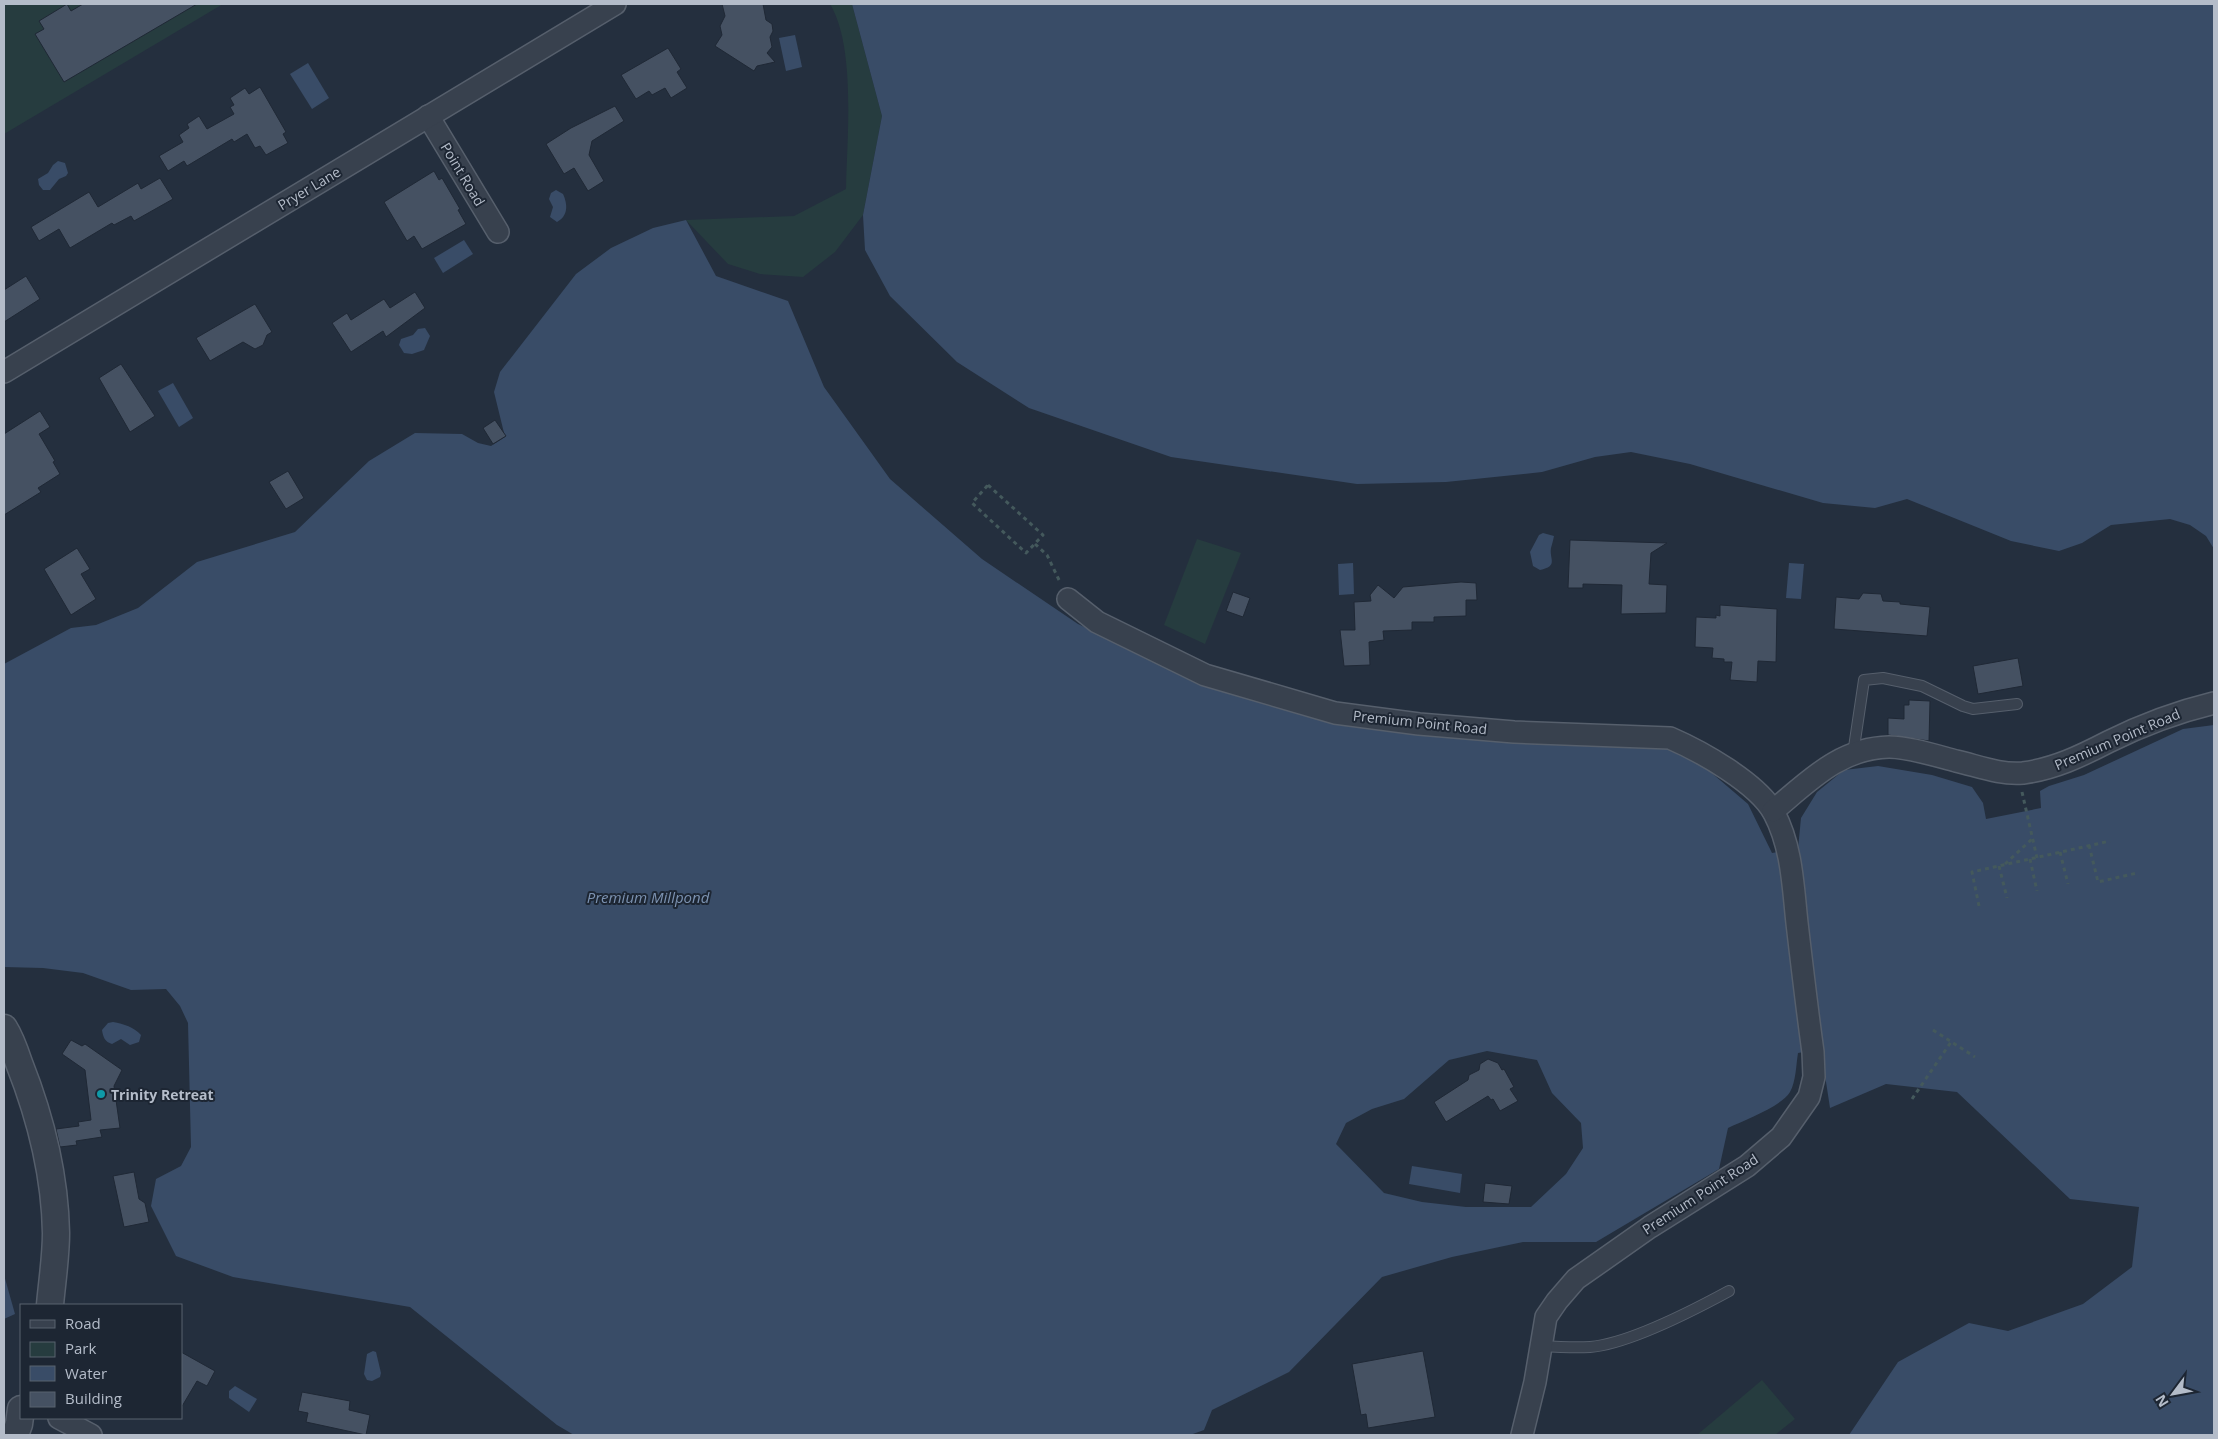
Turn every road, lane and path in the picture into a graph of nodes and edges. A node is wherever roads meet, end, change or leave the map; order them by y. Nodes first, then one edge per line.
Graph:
1 (615, 4) edge
2 (428, 116) junction
3 (498, 232) dead end
4 (4, 372) edge
5 (1035, 544) junction
6 (1068, 599) joint
7 (2214, 703) edge
8 (2016, 704) dead end
9 (1853, 754) junction
10 (2018, 773) junction
11 (1773, 811) junction
12 (2032, 839) junction
13 (2110, 840) dead end
14 (2089, 845) junction
15 (2060, 852) junction
16 (2037, 858) junction
17 (2030, 859) junction
18 (2004, 865) junction
19 (1999, 866) junction
20 (2137, 873) dead end
21 (2068, 884) dead end
22 (2037, 891) dead end
23 (2007, 898) dead end
24 (1980, 906) dead end
25 (4, 1028) edge
26 (1932, 1030) dead end
27 (1950, 1042) junction
28 (1975, 1057) dead end
29 (1912, 1099) dead end
30 (1729, 1291) dead end
31 (50, 1304) edge
32 (1540, 1346) junction
33 (20, 1416) edge
34 (61, 1419) edge
35 (15, 1435) edge
36 (91, 1435) edge
37 (1522, 1435) edge

1 - 2 street, Pryer Lane
2 - 3 street, Point Road
2 - 4 street, Pryer Lane
5 - 5 path
5 - 6 path
6 - 11 street, Premium Point Road
7 - 10 street, Premium Point Road
8 - 9 lane
9 - 10 street, Premium Point Road
9 - 11 street, Premium Point Road
10 - 12 path
11 - 32 street, Premium Point Road
12 - 16 path
12 - 18 path
13 - 14 path
14 - 15 path
14 - 20 path
15 - 16 path
15 - 21 path
16 - 17 path
17 - 18 path
17 - 22 path
18 - 19 path
19 - 23 path
19 - 24 path
25 - 31 street
26 - 27 path
27 - 28 path
27 - 29 path
30 - 32 lane
32 - 37 street, Premium Point Road
33 - 35 street
34 - 36 street

